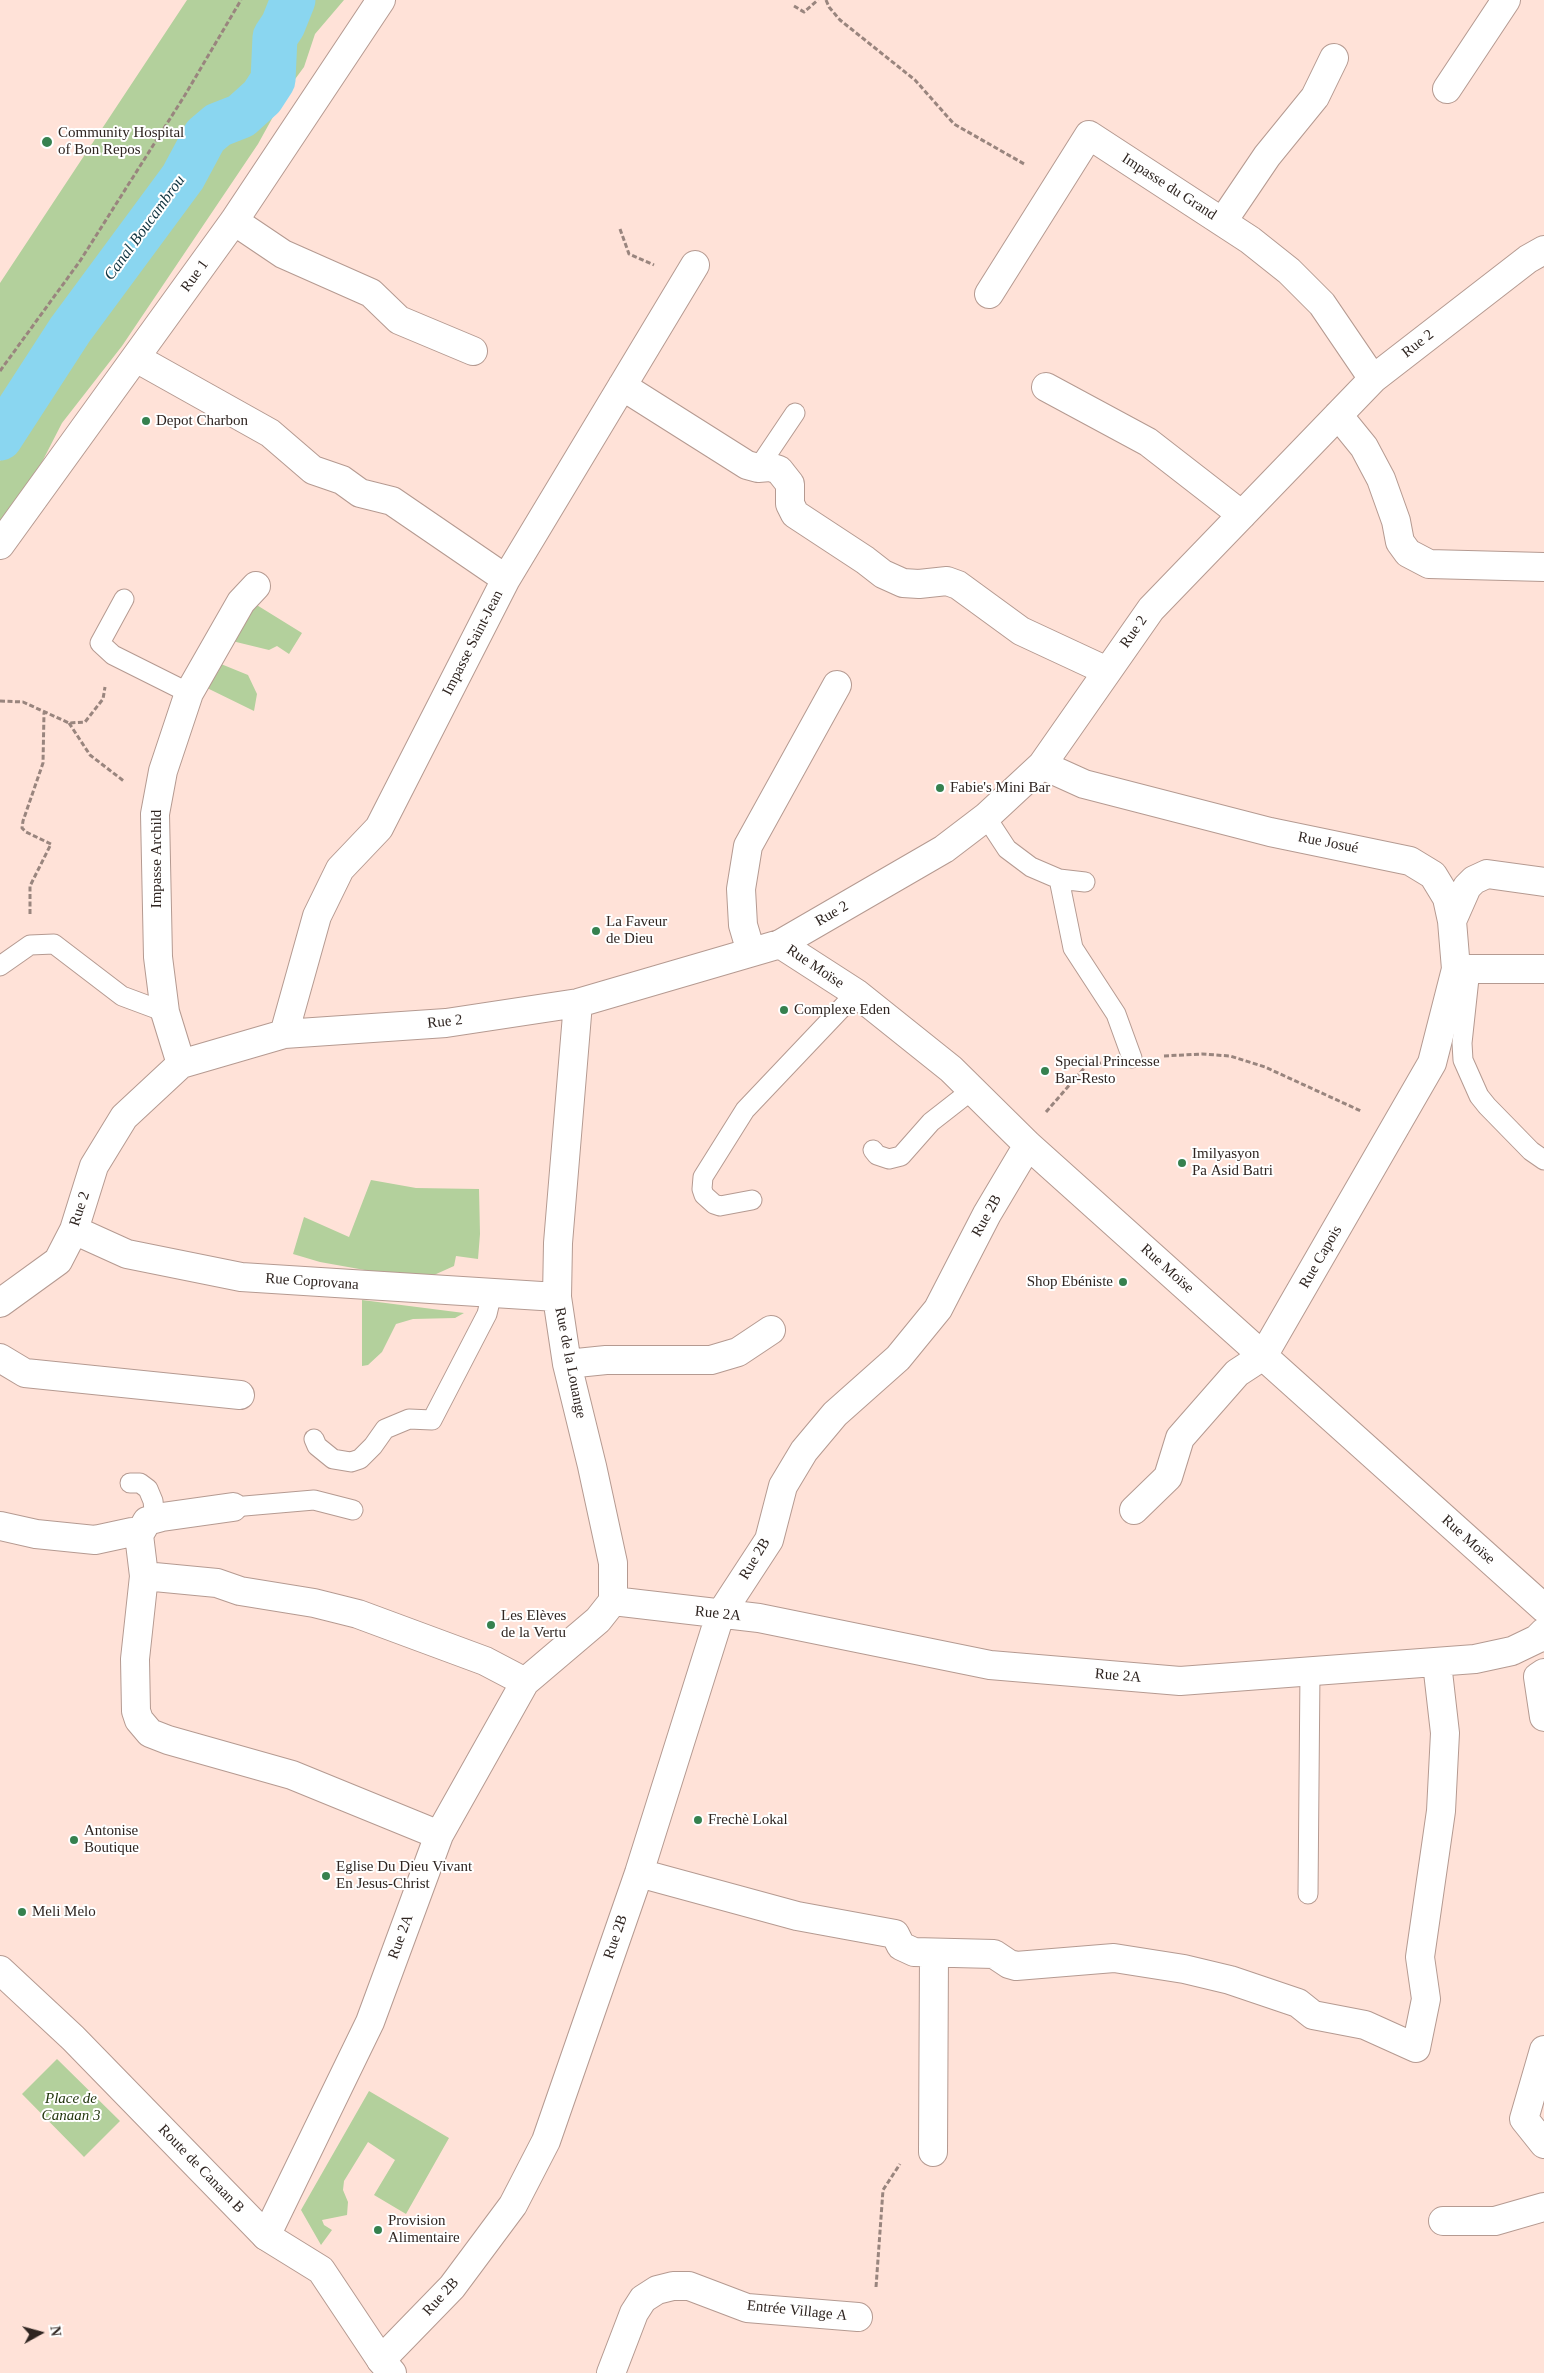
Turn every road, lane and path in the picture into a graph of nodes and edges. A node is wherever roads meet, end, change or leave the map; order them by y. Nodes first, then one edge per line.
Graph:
1 (241, 0) edge
2 (381, 0) edge
3 (818, 0) edge
4 (826, 0) edge
5 (1506, 0) edge
6 (794, 6) dead end
7 (1334, 58) dead end
8 (1447, 89) dead end
9 (1058, 182) junction
10 (234, 221) junction
11 (1223, 221) junction
12 (620, 229) dead end
13 (1544, 250) edge
14 (691, 272) joint
15 (989, 294) dead end
16 (473, 352) dead end
17 (136, 358) junction
18 (0, 371) edge
19 (1373, 379) junction
20 (622, 386) junction
21 (1046, 387) dead end
22 (795, 412) dead end
23 (1338, 414) junction
24 (758, 468) junction
25 (1242, 515) junction
26 (0, 545) edge
27 (1544, 567) edge
28 (506, 579) junction
29 (256, 586) dead end
30 (124, 599) dead end
31 (113, 655) junction
32 (1107, 671) junction
33 (837, 685) dead end
34 (189, 694) junction
35 (0, 702) edge
36 (44, 713) junction
37 (69, 723) junction
38 (1042, 765) junction
39 (156, 806) junction
40 (986, 817) junction
41 (1059, 879) junction
42 (1085, 882) dead end
43 (1544, 882) edge
44 (1452, 921) junction
45 (780, 944) junction
46 (30, 945) junction
47 (751, 952) junction
48 (0, 966) edge
49 (1463, 969) junction
50 (1544, 969) edge
51 (856, 993) junction
52 (578, 1003) junction
53 (165, 1012) junction
54 (284, 1034) junction
55 (1132, 1058) junction
56 (181, 1064) junction
57 (972, 1090) junction
58 (1396, 1127) junction
59 (1028, 1145) junction
60 (874, 1150) dead end
61 (1544, 1160) edge
62 (752, 1200) dead end
63 (74, 1230) junction
64 (492, 1293) junction
65 (557, 1297) junction
66 (0, 1303) edge
67 (771, 1330) dead end
68 (1263, 1356) junction
69 (0, 1358) edge
70 (567, 1364) junction
71 (240, 1395) dead end
72 (314, 1439) dead end
73 (130, 1483) dead end
74 (233, 1507) joint
75 (353, 1510) dead end
76 (1134, 1510) dead end
77 (0, 1526) edge
78 (147, 1527) junction
79 (144, 1576) junction
80 (613, 1601) junction
81 (1544, 1608) edge
82 (720, 1615) junction
83 (1544, 1632) edge
84 (1437, 1662) junction
85 (1310, 1671) junction
86 (1544, 1673) edge
87 (525, 1682) junction
88 (1544, 1717) edge
89 (440, 1835) junction
90 (639, 1873) junction
91 (1308, 1894) dead end
92 (934, 1952) junction
93 (0, 1970) edge
94 (1544, 2050) edge
95 (1544, 2144) edge
96 (933, 2152) joint
97 (1544, 2207) edge
98 (1443, 2221) dead end
99 (266, 2236) junction
100 (858, 2317) joint
101 (387, 2367) edge
102 (611, 2373) edge

1 - 18 path
2 - 10 street, Rue 1
3 - 6 path
4 - 9 path
5 - 8 street
7 - 11 street
9 - 11 street, Impasse du Grand
9 - 15 street, Impasse du Grand
10 - 16 street
10 - 17 street, Rue 1
11 - 19 street, Impasse du Grand
12 - 14 path
13 - 19 street, Rue 2
14 - 20 street, Impasse Saint-Jean
17 - 26 street, Rue 1
17 - 28 street
19 - 23 street, Rue 2
20 - 24 street
20 - 28 street, Impasse Saint-Jean
21 - 25 street
22 - 24 lane
23 - 25 street, Rue 2
23 - 27 street
24 - 32 street
25 - 32 street, Rue 2
28 - 54 street, Impasse Saint-Jean
29 - 34 street, Impasse Archild
30 - 31 lane
31 - 34 lane
31 - 37 path
32 - 38 street, Rue 2
33 - 47 street
34 - 39 street, Impasse Archild
35 - 36 path
36 - 37 path
36 - 46 path
37 - 39 path
38 - 40 street, Rue 2
38 - 44 street, Rue Josué
39 - 53 street, Impasse Archild
40 - 41 lane
40 - 45 street, Rue 2
41 - 42 lane
41 - 55 lane
43 - 44 street
44 - 49 street, Rue Josué
45 - 47 street, Rue 2
45 - 51 street, Rue Moïse
46 - 48 lane
46 - 53 lane
47 - 52 street, Rue 2
49 - 50 street
49 - 58 street, Rue Capois
49 - 61 lane
51 - 57 street, Rue Moïse
51 - 62 lane
52 - 54 street, Rue 2
52 - 65 street, Rue de la Louange
53 - 56 street, Impasse Archild
54 - 56 street, Rue 2
55 - 58 path
55 - 59 path
56 - 63 street, Rue 2
57 - 59 street, Rue Moïse
57 - 60 lane
58 - 68 street, Rue Capois
59 - 68 street, Rue Moïse
59 - 82 street, Rue 2B
63 - 64 street, Rue Coprovana
63 - 66 street, Rue 2
64 - 65 street, Rue Coprovana
64 - 72 lane
65 - 70 street, Rue de la Louange
67 - 70 street
68 - 76 street, Rue Capois
68 - 81 street, Rue Moïse
69 - 71 street
70 - 80 street, Rue de la Louange
73 - 78 lane
74 - 75 lane
74 - 78 street
77 - 78 street
78 - 79 street
79 - 87 street
79 - 89 street
80 - 82 street, Rue 2A
80 - 87 street, Rue 2A
82 - 85 street, Rue 2A
82 - 90 street, Rue 2B
83 - 84 street, Rue 2A
84 - 85 street, Rue 2A
84 - 92 street
85 - 91 lane
86 - 88 street
87 - 89 street, Rue 2A
89 - 99 street, Rue 2A
90 - 92 street
90 - 101 street, Rue 2B
92 - 96 street
93 - 99 street, Route de Canaan B
94 - 95 street
96 - 100 path
97 - 98 street
99 - 101 street, Route de Canaan B
100 - 102 street, Entrée Village A

